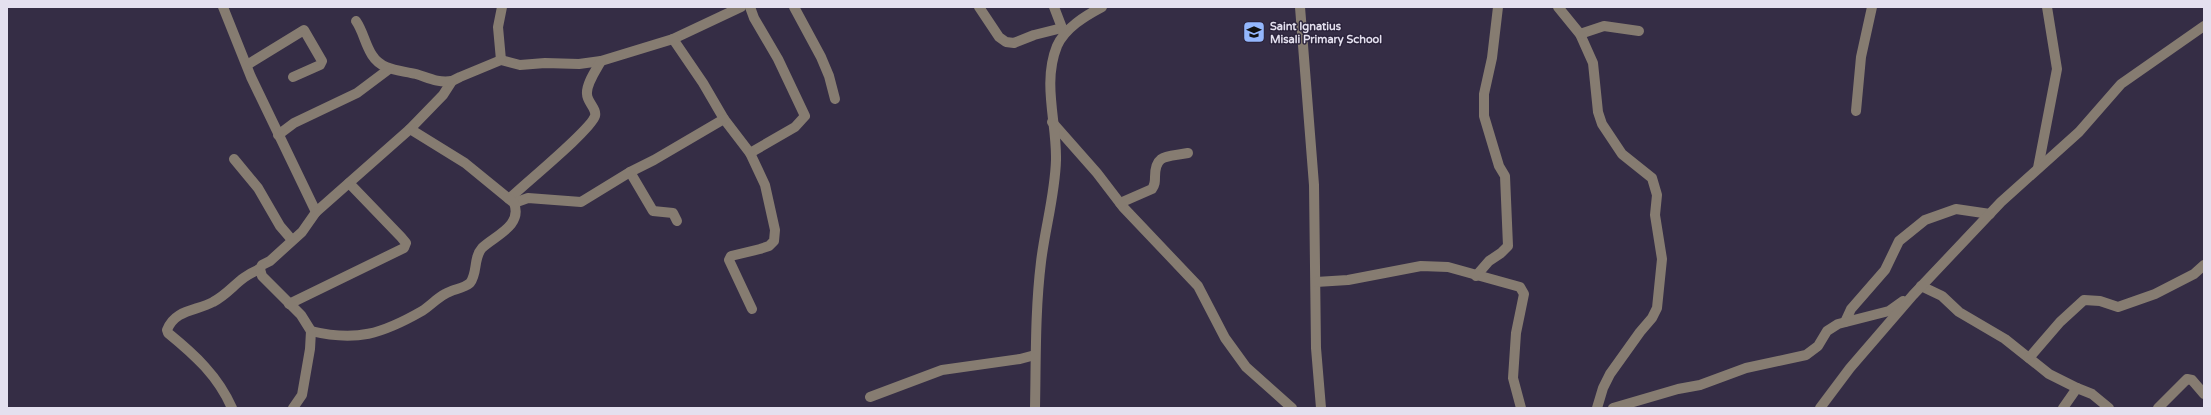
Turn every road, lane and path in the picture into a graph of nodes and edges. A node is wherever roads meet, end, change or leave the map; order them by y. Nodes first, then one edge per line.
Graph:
1 (223, 7) edge
2 (502, 7) edge
3 (741, 7) edge
4 (750, 7) edge
5 (794, 7) edge
6 (979, 7) edge
7 (1054, 7) edge
8 (1102, 7) edge
9 (1300, 7) edge
10 (1498, 7) edge
11 (1558, 7) edge
12 (1872, 7) edge
13 (2047, 7) edge
14 (356, 21) dead end
15 (2204, 26) edge
16 (1063, 31) junction
17 (1639, 31) dead end
18 (1580, 34) junction
19 (673, 39) junction
20 (501, 60) junction
21 (601, 61) junction
22 (247, 65) junction
23 (389, 69) junction
24 (293, 77) dead end
25 (452, 82) junction
26 (835, 99) dead end
27 (1856, 111) dead end
28 (724, 119) junction
29 (1052, 122) junction
30 (410, 129) junction
31 (278, 135) junction
32 (750, 153) junction
33 (1188, 153) dead end
34 (234, 159) dead end
35 (2038, 168) junction
36 (630, 172) junction
37 (349, 183) junction
38 (511, 201) junction
39 (1120, 203) junction
40 (316, 212) junction
41 (1990, 214) junction
42 (677, 221) dead end
43 (292, 240) junction
44 (2204, 265) edge
45 (260, 269) junction
46 (1476, 276) junction
47 (1316, 282) junction
48 (1921, 286) junction
49 (1913, 294) junction
50 (289, 304) junction
51 (752, 309) dead end
52 (1845, 322) junction
53 (310, 331) junction
54 (1036, 354) junction
55 (2029, 358) junction
56 (2077, 388) junction
57 (2204, 394) edge
58 (870, 397) dead end
59 (232, 408) edge
60 (293, 408) edge
61 (1035, 408) edge
62 (1292, 408) edge
63 (1321, 408) edge
64 (1520, 408) edge
65 (1597, 408) edge
66 (1613, 408) edge
67 (1820, 408) edge
68 (2063, 408) edge
69 (2109, 408) edge
70 (2158, 408) edge

1 - 22 street
2 - 20 street
3 - 19 street
4 - 32 street
5 - 26 street
6 - 16 street
7 - 16 street
8 - 16 street
9 - 47 street
10 - 46 street
11 - 18 street
12 - 27 street
13 - 35 street
14 - 23 street
15 - 35 street
16 - 29 street
17 - 18 street
18 - 65 street
19 - 21 street
19 - 28 street
20 - 21 street
20 - 25 street
21 - 38 street
22 - 24 street
22 - 31 street
23 - 25 street
23 - 31 street
25 - 30 street
28 - 32 street
28 - 36 street
29 - 39 street
29 - 54 street
30 - 37 street
30 - 38 street
31 - 40 street
32 - 51 street
33 - 39 street
34 - 43 street
35 - 41 street
36 - 38 street
36 - 42 street
37 - 40 street
37 - 50 street
38 - 53 street
39 - 62 street
40 - 43 street
41 - 48 street
41 - 52 street
43 - 45 street
44 - 55 street
45 - 50 street
45 - 59 street
46 - 47 street
46 - 64 street
47 - 63 street
48 - 49 street
48 - 55 street
49 - 52 street
49 - 67 street
50 - 53 street
52 - 66 street
53 - 60 street
54 - 58 street
54 - 61 street
55 - 56 street
56 - 68 street
56 - 69 street
57 - 70 street

